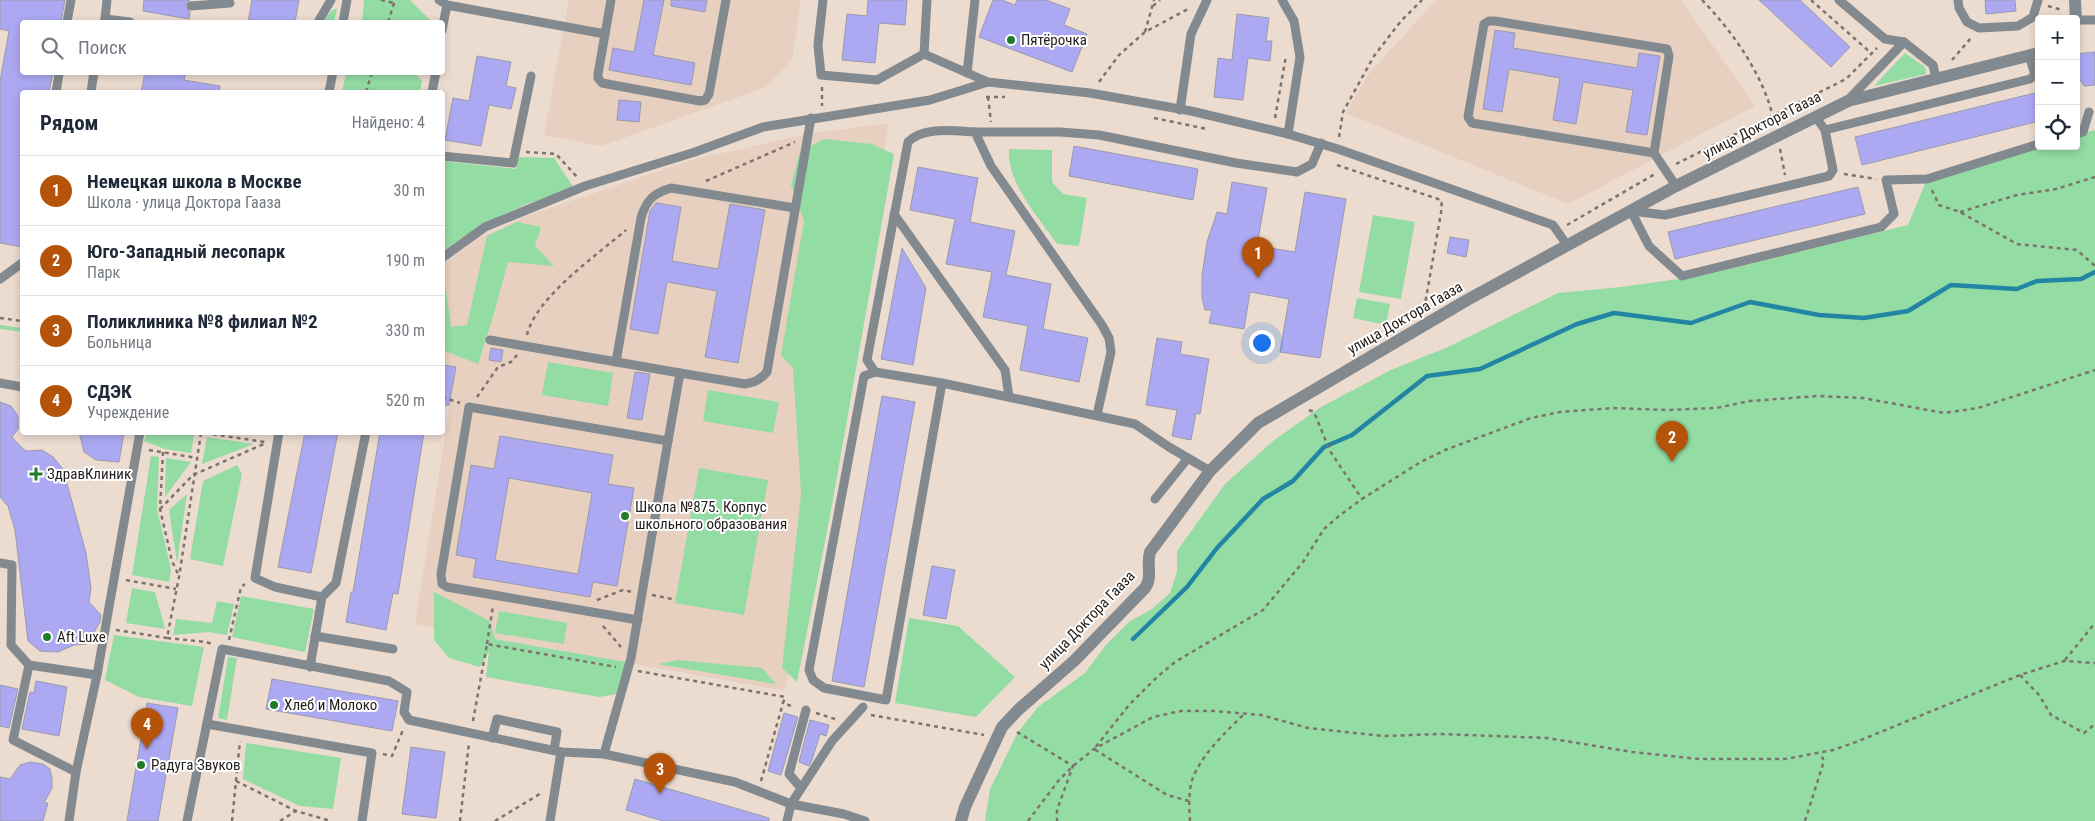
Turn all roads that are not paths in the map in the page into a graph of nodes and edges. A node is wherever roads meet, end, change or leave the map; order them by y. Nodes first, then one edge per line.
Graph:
1 (72, 0) edge
2 (107, 0) edge
3 (331, 0) edge
4 (347, 0) edge
5 (612, 0) edge
6 (726, 0) edge
7 (823, 0) edge
8 (927, 0) edge
9 (974, 0) edge
10 (1207, 0) edge
11 (1282, 0) edge
12 (1839, 0) edge
13 (1958, 0) edge
14 (230, 2) dead end
15 (443, 2) edge
16 (2038, 2) edge
17 (191, 6) dead end
18 (2076, 13) edge
19 (67, 20) edge
20 (104, 20) edge
21 (319, 20) edge
22 (343, 20) edge
23 (442, 20) edge
24 (2095, 20) edge
25 (605, 34) junction
26 (1904, 42) junction
27 (924, 54) junction
28 (2034, 54) edge
29 (967, 73) junction
30 (59, 75) edge
31 (94, 75) edge
32 (332, 75) edge
33 (435, 75) edge
34 (531, 76) dead end
35 (1936, 78) junction
36 (988, 82) junction
37 (56, 90) edge
38 (91, 90) edge
39 (329, 90) edge
40 (432, 90) edge
41 (1848, 101) junction
42 (1180, 110) junction
43 (2089, 112) dead end
44 (1815, 116) junction
45 (810, 118) junction
46 (1825, 130) junction
47 (975, 132) junction
48 (2080, 133) edge
49 (1288, 134) junction
50 (1321, 143) junction
51 (2035, 145) edge
52 (1654, 153) junction
53 (445, 156) edge
54 (1676, 186) junction
55 (795, 208) junction
56 (1631, 211) junction
57 (894, 214) junction
58 (1567, 245) junction
59 (445, 256) edge
60 (20, 265) edge
61 (0, 280) edge
62 (490, 340) dead end
63 (616, 362) junction
64 (875, 372) junction
65 (680, 373) junction
66 (0, 383) edge
67 (942, 383) junction
68 (20, 387) edge
69 (1009, 397) junction
70 (1098, 415) junction
71 (139, 435) edge
72 (279, 435) edge
73 (365, 435) edge
74 (668, 441) junction
75 (1188, 458) junction
76 (1210, 471) junction
77 (1155, 499) dead end
78 (0, 563) edge
79 (322, 597) junction
80 (638, 620) junction
81 (315, 636) junction
82 (394, 649) dead end
83 (29, 665) junction
84 (310, 667) junction
85 (97, 675) junction
86 (806, 710) dead end
87 (860, 710) road end
88 (207, 724) junction
89 (492, 738) junction
90 (557, 751) junction
91 (604, 754) junction
92 (76, 772) junction
93 (801, 788) junction
94 (790, 804) junction
95 (69, 821) edge
96 (187, 821) edge
97 (362, 821) edge
98 (550, 821) edge
99 (786, 821) edge
100 (865, 821) edge
101 (961, 821) edge

1 - 19 lane
2 - 20 lane
3 - 21 lane
4 - 22 lane
5 - 25 lane
6 - 25 lane
7 - 27 lane
8 - 27 lane
9 - 29 lane
10 - 42 lane
11 - 49 lane
12 - 26 lane
13 - 16 lane
14 - 17 lane
15 - 23 lane
15 - 25 lane
18 - 24 lane
26 - 35 lane
26 - 41 lane
27 - 29 lane
28 - 35 street, улица Доктора Гааза
28 - 46 lane
29 - 36 lane
30 - 37 lane
31 - 38 lane
32 - 39 lane
33 - 40 lane
34 - 53 lane
35 - 41 street, улица Доктора Гааза
36 - 42 lane
36 - 45 lane
41 - 44 street, улица Доктора Гааза
42 - 49 lane
43 - 48 lane
44 - 46 lane
44 - 54 street, улица Доктора Гааза
45 - 55 lane
45 - 59 lane
46 - 56 lane
47 - 50 lane
47 - 57 lane
47 - 70 lane
49 - 50 lane
50 - 58 lane
51 - 56 lane
52 - 52 lane
52 - 54 lane
54 - 56 street, улица Доктора Гааза
55 - 63 lane
55 - 65 lane
56 - 58 street, улица Доктора Гааза
57 - 64 lane
57 - 69 lane
58 - 76 street, улица Доктора Гааза
60 - 61 lane
62 - 63 lane
63 - 65 lane
64 - 67 lane
64 - 67 lane
65 - 74 lane
66 - 68 lane
67 - 69 lane
69 - 70 lane
70 - 75 lane
71 - 85 lane
72 - 79 lane
73 - 79 lane
74 - 80 lane
74 - 80 lane
75 - 76 lane
75 - 77 lane
76 - 101 street, улица Доктора Гааза
78 - 83 lane
79 - 81 lane
80 - 91 lane
81 - 82 lane
81 - 84 lane
83 - 85 lane
83 - 92 lane
84 - 88 lane
84 - 89 lane
85 - 92 lane
86 - 93 lane
87 - 93 lane
88 - 96 lane
88 - 97 lane
89 - 90 lane
89 - 90 lane
90 - 91 lane
90 - 98 lane
91 - 94 lane
92 - 95 lane
93 - 94 lane
94 - 99 lane
94 - 100 lane

